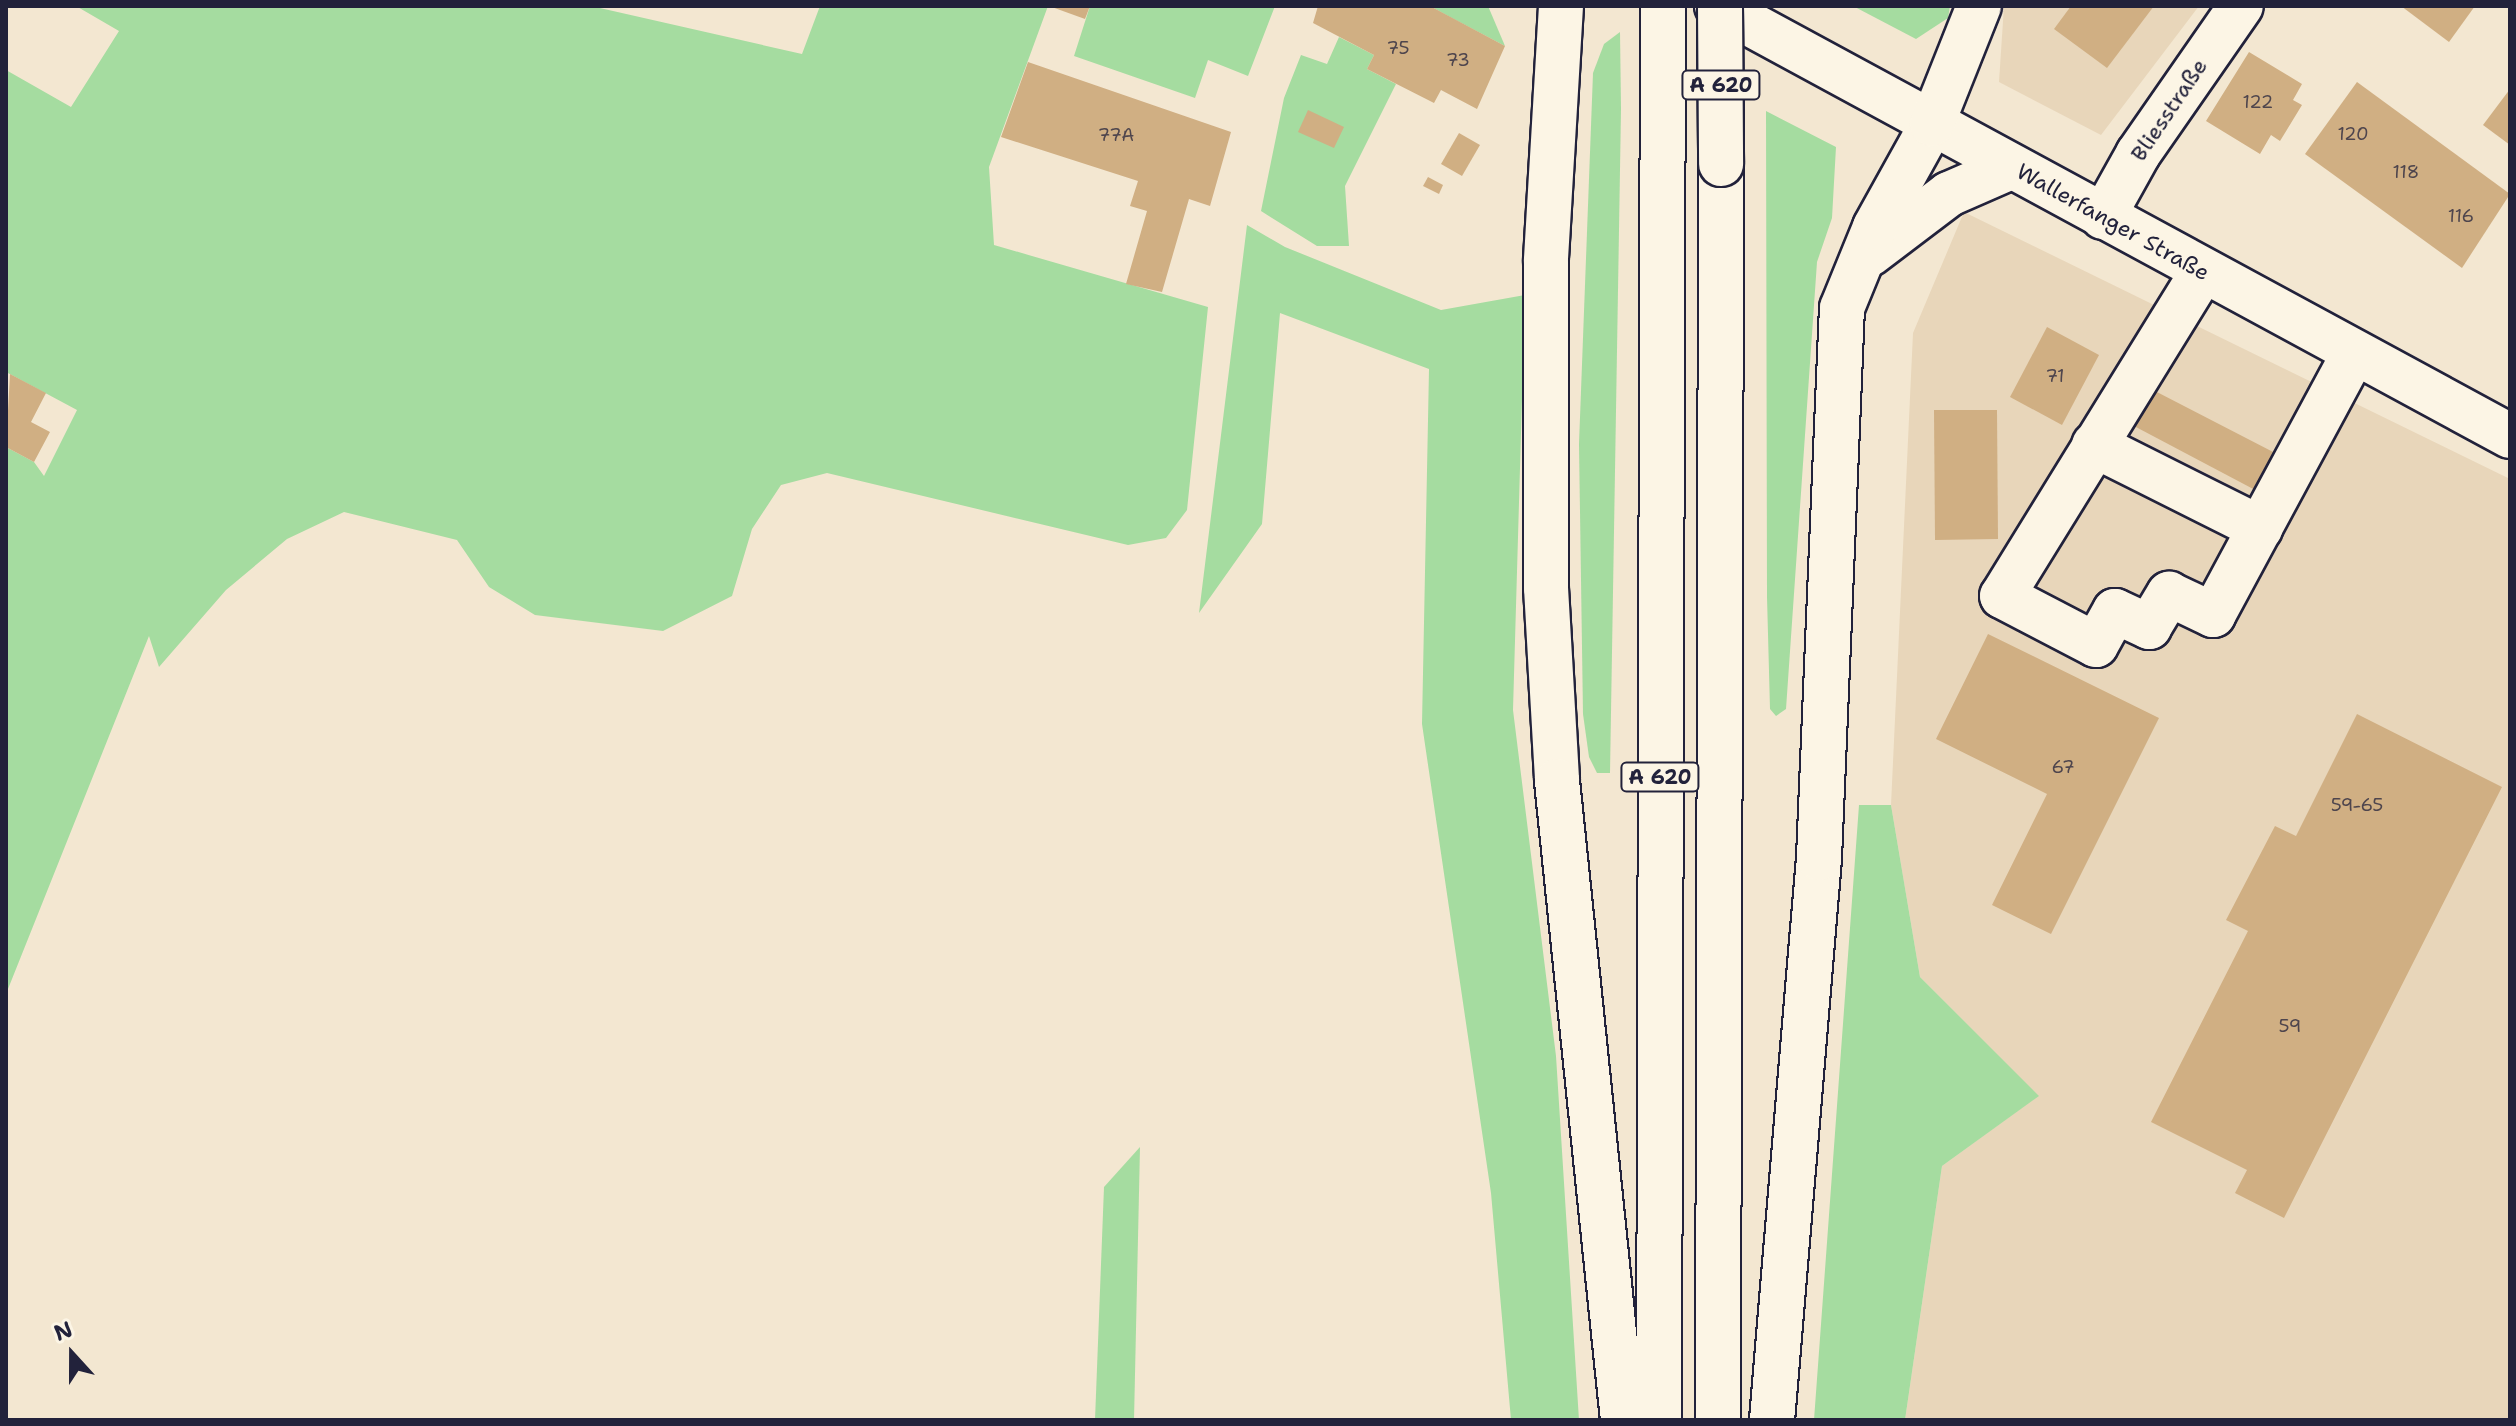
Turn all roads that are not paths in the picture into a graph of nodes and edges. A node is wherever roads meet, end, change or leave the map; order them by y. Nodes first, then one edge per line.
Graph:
1 (1561, 6) edge
2 (1663, 6) edge
3 (1719, 6) edge
4 (1979, 6) edge
5 (2241, 6) edge
6 (1932, 124) junction
7 (2011, 167) junction
8 (2103, 217) junction
9 (1857, 268) junction
10 (2203, 271) junction
11 (2354, 353) junction
12 (2510, 436) edge
13 (2094, 445) junction
14 (2260, 528) junction
15 (1623, 1420) edge
16 (1659, 1420) edge
17 (1718, 1420) edge
18 (1772, 1420) edge

1 - 15 main road
2 - 16 main road, A 620
3 - 6 main road, Wallerfanger Straße
3 - 17 main road, A 620, bridge
4 - 6 main road
5 - 8 main road, Bliesstraße
6 - 7 main road, Wallerfanger Straße
6 - 9 main road
7 - 8 main road, Wallerfanger Straße
7 - 9 main road
8 - 10 main road, Wallerfanger Straße
9 - 18 main road
10 - 11 main road, Wallerfanger Straße
10 - 13 main road
11 - 12 main road, Wallerfanger Straße
11 - 14 main road
13 - 14 main road
13 - 14 main road

